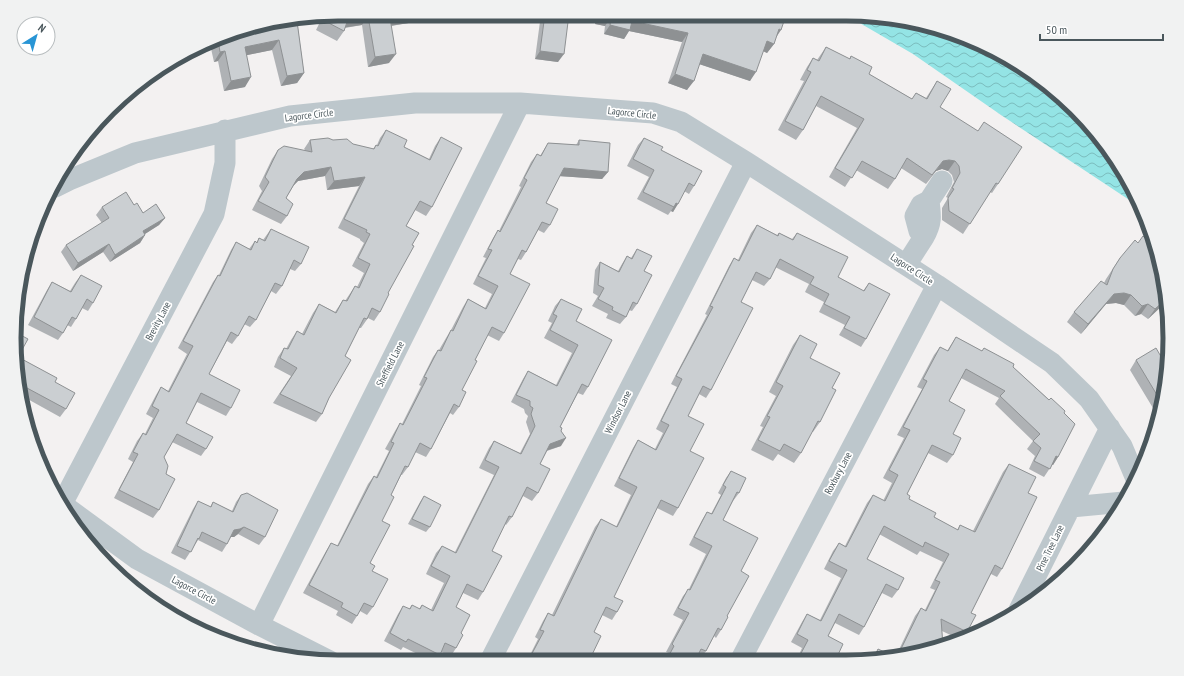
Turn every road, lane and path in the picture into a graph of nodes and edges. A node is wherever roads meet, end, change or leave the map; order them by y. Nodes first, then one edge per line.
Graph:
1 (520, 103) junction
2 (226, 130) junction
3 (746, 162) junction
4 (942, 181) dead end
5 (61, 184) edge
6 (906, 265) junction
7 (937, 285) junction
8 (1110, 428) junction
9 (1133, 472) edge
10 (65, 499) edge
11 (1117, 503) edge
12 (1071, 507) junction
13 (73, 512) edge
14 (1024, 601) edge
15 (259, 625) junction
16 (316, 654) edge
17 (493, 655) edge
18 (743, 655) edge

1 - 2 street, Lagorce Circle
1 - 3 street, Lagorce Circle
1 - 15 street, Sheffield Lane
2 - 5 street, Lagorce Circle
2 - 10 street, Brevity Lane
3 - 6 street, Lagorce Circle
3 - 17 street, Windsor Lane
4 - 6 street
6 - 7 street, Lagorce Circle
7 - 8 street, Lagorce Circle
7 - 18 street, Roxbury Lane
8 - 9 street, Lagorce Circle
8 - 12 street, Pine Tree Lane
11 - 12 street
12 - 14 street, Pine Tree Lane
13 - 15 street, Lagorce Circle
15 - 16 street, Lagorce Circle

